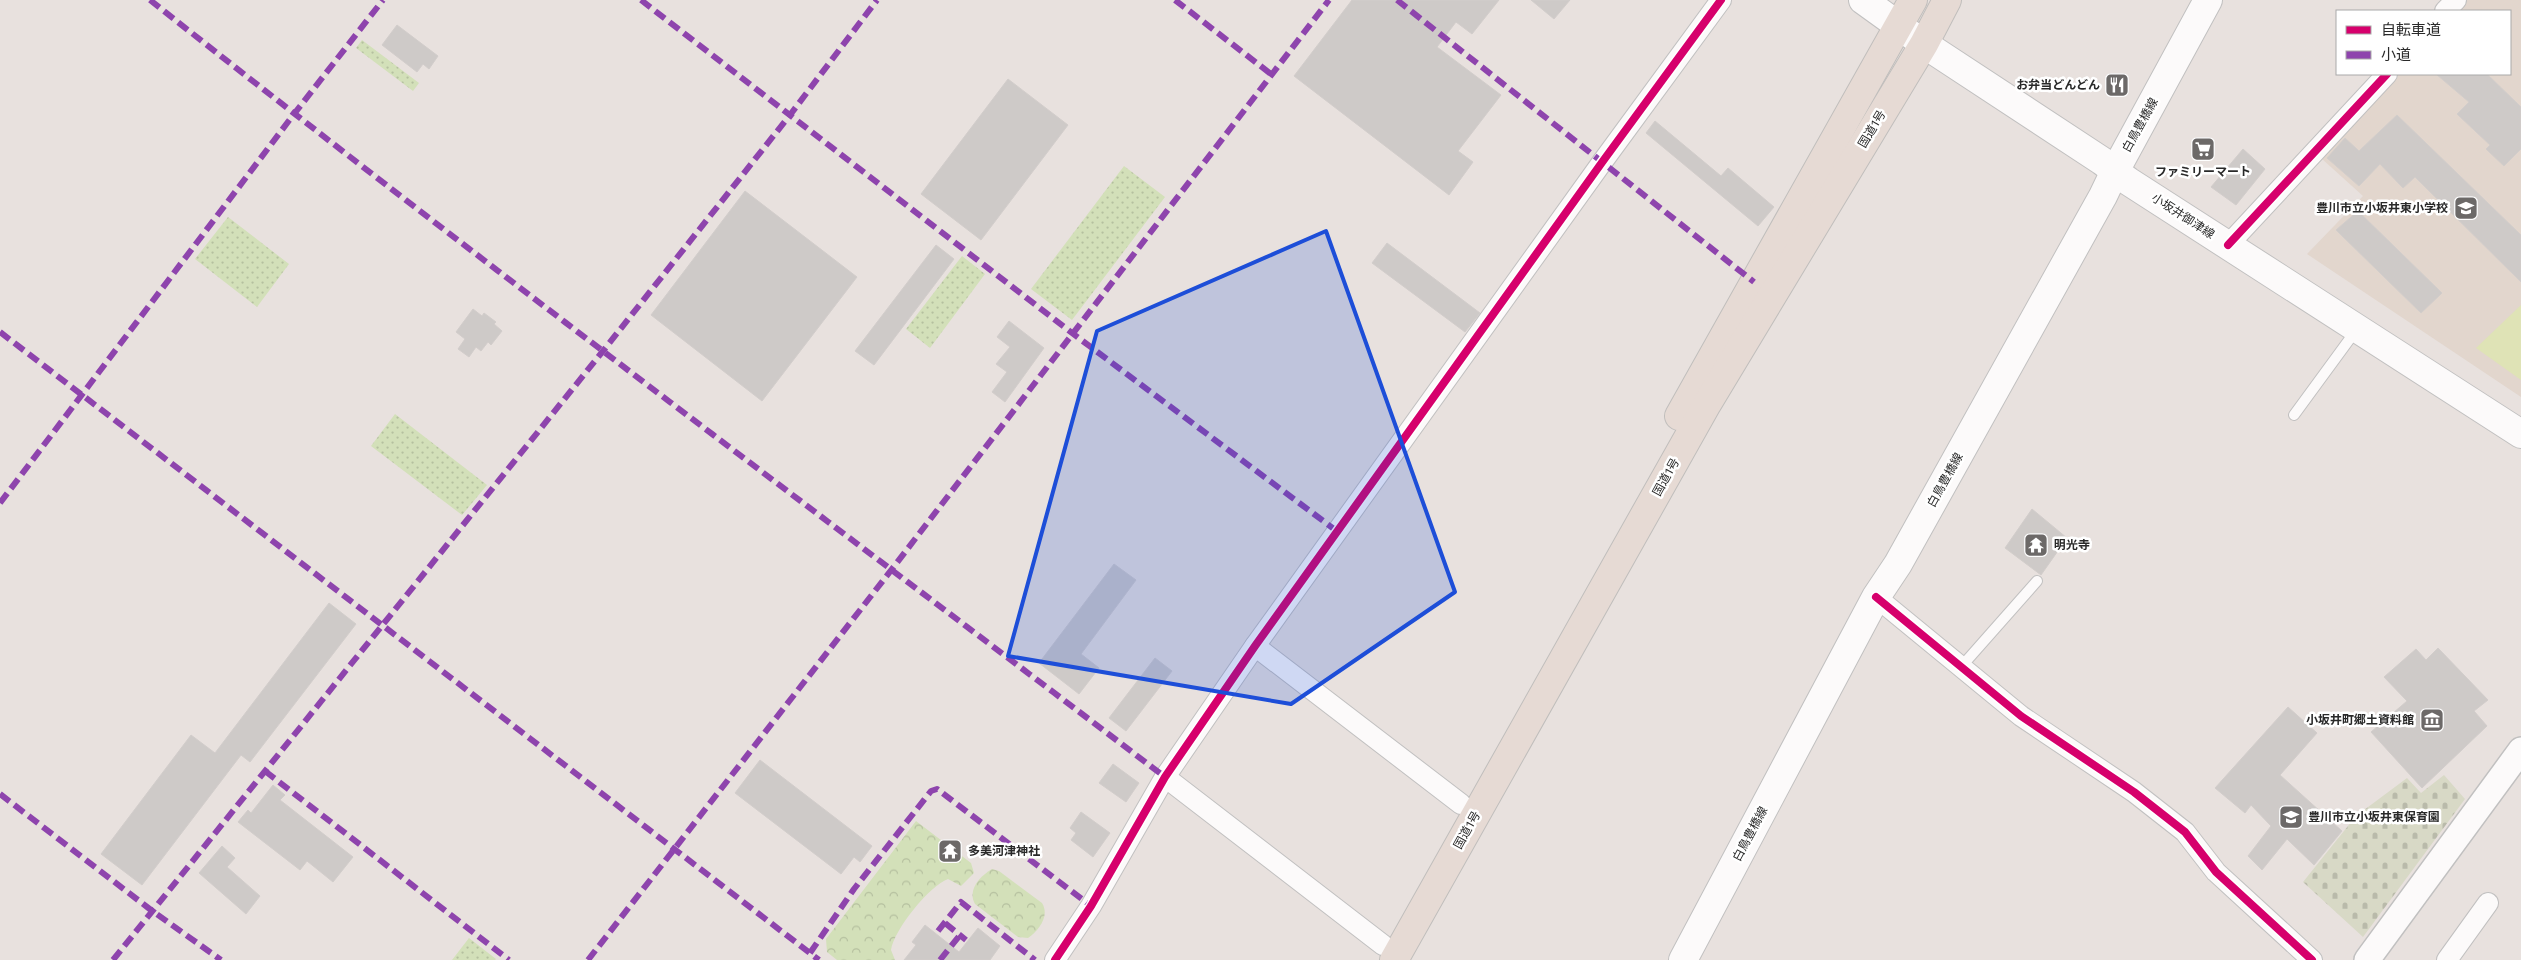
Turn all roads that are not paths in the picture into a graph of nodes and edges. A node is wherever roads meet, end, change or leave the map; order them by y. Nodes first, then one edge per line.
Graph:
1 (1721, 0) edge
2 (1864, 0) edge
3 (1913, 0) edge
4 (1947, 0) edge
5 (2208, 0) edge
6 (2456, 0) edge
7 (2447, 10) edge
8 (1898, 25) junction
9 (1924, 44) junction
10 (2387, 75) edge
11 (2115, 171) junction
12 (2228, 245) junction
13 (2358, 328) junction
14 (2294, 416) dead end
15 (2521, 434) edge
16 (2037, 581) dead end
17 (1876, 597) junction
18 (1255, 646) junction
19 (1961, 667) junction
20 (2521, 750) edge
21 (1165, 777) junction
22 (1461, 804) junction
23 (2488, 902) dead end
24 (1384, 955) edge
25 (1055, 960) edge
26 (1683, 960) edge
27 (2312, 960) edge
28 (2367, 960) edge
29 (2447, 960) edge

1 - 18 street
2 - 8 main road, 小坂井御津線
3 - 8 highway, 国道1号
4 - 9 highway, 国道1号
5 - 11 main road, 白鳥豊橋線
6 - 7 street
8 - 9 main road, 小坂井御津線
8 - 22 highway, 国道1号
9 - 11 main road, 小坂井御津線
9 - 24 highway, 国道1号
10 - 12 street
11 - 12 main road, 小坂井御津線
11 - 17 main road, 白鳥豊橋線
12 - 13 main road, 小坂井御津線
13 - 14 lane
13 - 15 main road, 小坂井御津線
16 - 19 lane
17 - 19 street
17 - 26 main road, 白鳥豊橋線
18 - 21 street
18 - 22 street
19 - 27 street
20 - 28 street
21 - 24 street
21 - 25 street
22 - 24 highway, 国道1号
23 - 29 street

